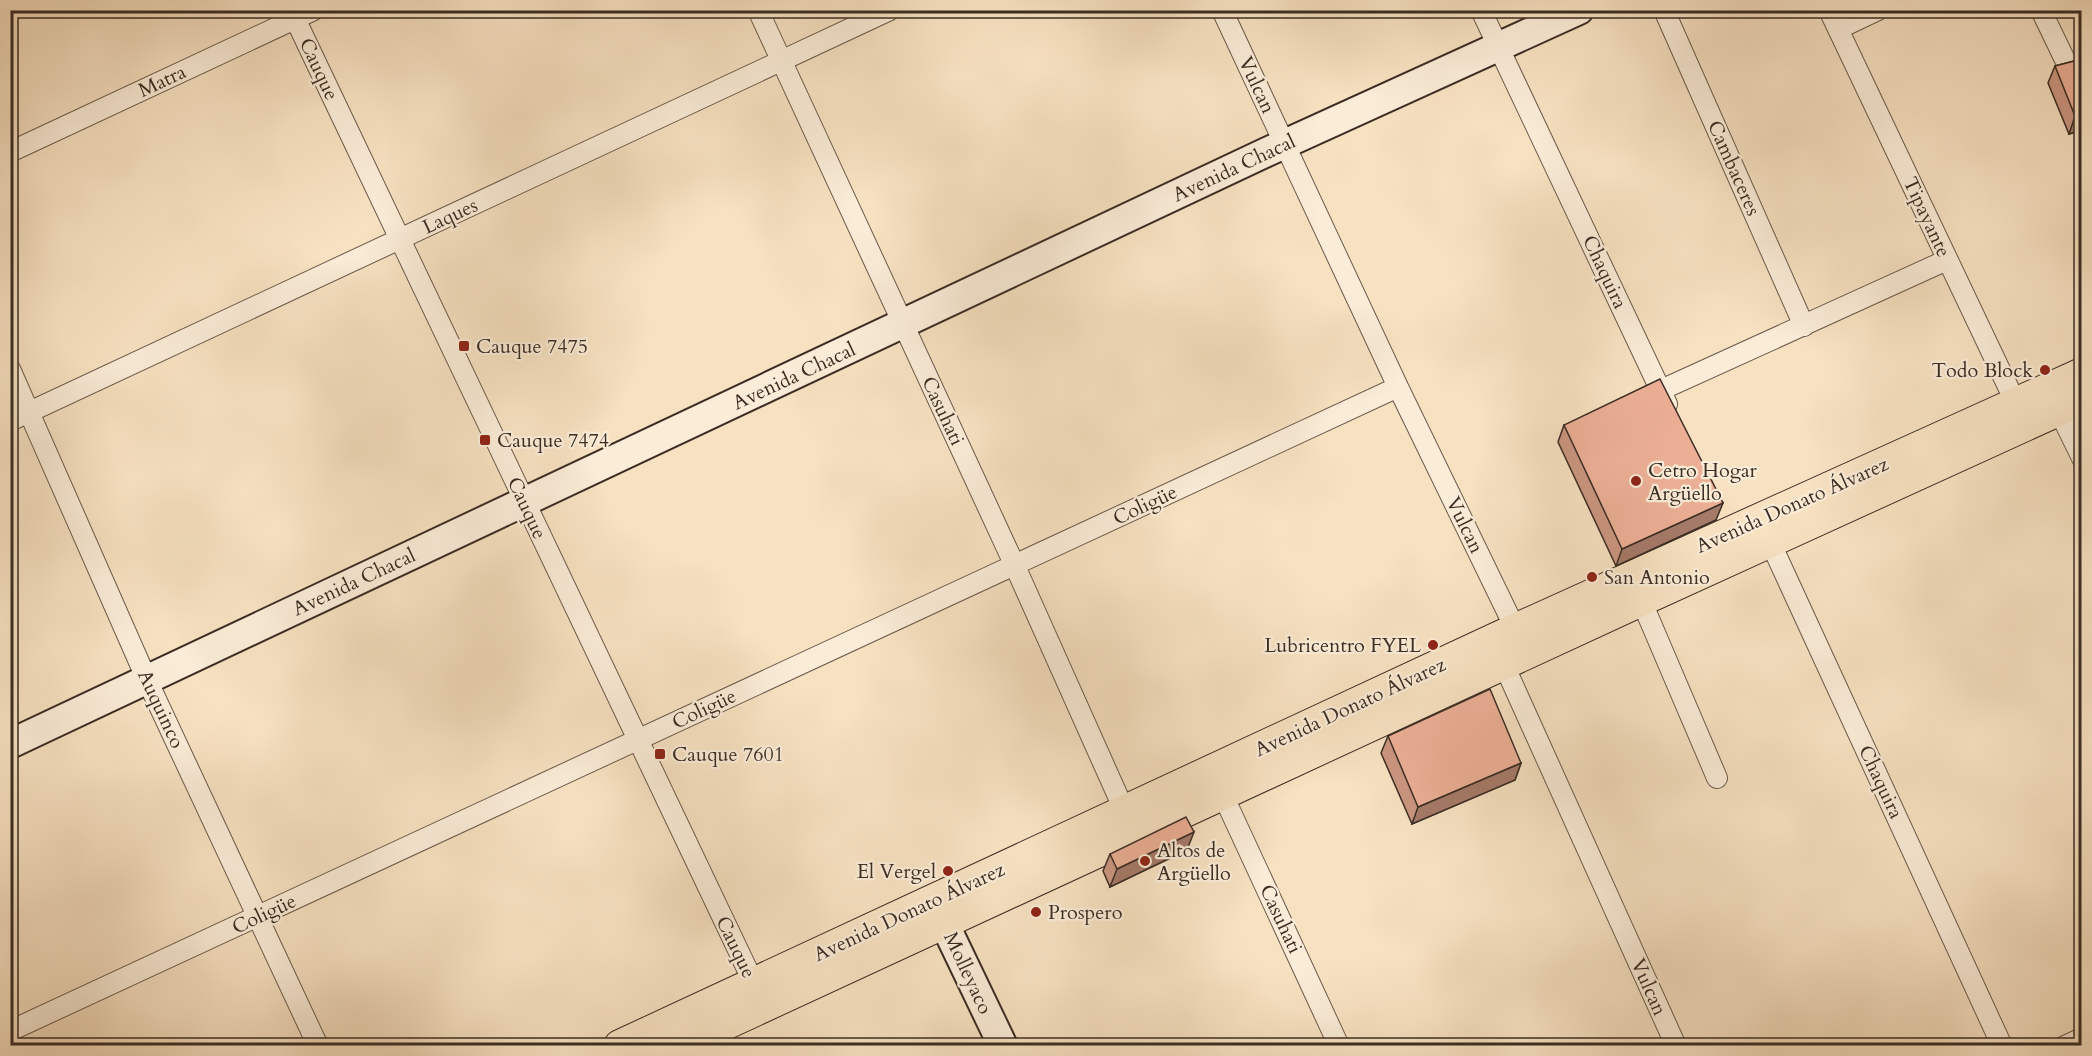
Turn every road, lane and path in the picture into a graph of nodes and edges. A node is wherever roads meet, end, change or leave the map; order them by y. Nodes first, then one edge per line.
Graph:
1 (314, 10) edge
2 (758, 10) edge
3 (890, 10) edge
4 (1222, 10) edge
5 (1481, 10) edge
6 (1580, 10) edge
7 (1664, 10) edge
8 (1829, 10) edge
9 (1878, 10) edge
10 (2041, 10) edge
11 (293, 15) edge
12 (1838, 29) junction
13 (1498, 47) junction
14 (781, 62) junction
15 (2066, 62) edge
16 (1285, 144) junction
17 (10, 152) edge
18 (400, 240) junction
19 (1947, 260) junction
20 (903, 325) junction
21 (1804, 326) junction
22 (10, 369) edge
23 (2082, 374) edge
24 (1398, 387) junction
25 (1661, 390) junction
26 (2063, 400) edge
27 (30, 412) junction
28 (2021, 414) junction
29 (10, 421) edge
30 (1675, 421) edge
31 (2082, 458) edge
32 (525, 501) junction
33 (1765, 530) junction
34 (1015, 566) junction
35 (1641, 600) junction
36 (1513, 631) junction
37 (1507, 662) junction
38 (147, 680) junction
39 (638, 740) junction
40 (10, 744) edge
41 (1717, 778) dead end
42 (1222, 793) junction
43 (1125, 812) junction
44 (939, 911) junction
45 (258, 917) junction
46 (759, 994) junction
47 (10, 1031) edge
48 (2082, 1038) edge
49 (318, 1046) edge
50 (620, 1046) edge
51 (677, 1046) edge
52 (1003, 1046) edge
53 (1339, 1046) edge
54 (1676, 1046) edge
55 (2002, 1046) edge
56 (2065, 1046) edge

1 - 11 street, Matra
2 - 14 street, Casuhati
3 - 14 street, Laques
4 - 16 street, Vulcan
5 - 13 street, Chaquira
6 - 13 main road, Avenida Chacal
7 - 21 street, Cambaceres
8 - 12 street, Tipayante
9 - 12 street
10 - 15 street
11 - 17 street, Matra
11 - 18 street, Cauque
12 - 19 street, Tipayante
13 - 16 main road, Avenida Chacal
13 - 25 street, Chaquira
14 - 18 street, Laques
14 - 20 street, Casuhati
16 - 20 main road, Avenida Chacal
16 - 24 street, Vulcan
18 - 27 street, Laques
18 - 32 street, Cauque
19 - 21 street
19 - 28 street, Tipayante
20 - 32 main road, Avenida Chacal
20 - 34 street, Casuhati
21 - 25 street
22 - 27 street, Auquinco
23 - 26 main road, Avenida Donato Álvarez
24 - 34 street, Coligüe
24 - 36 street, Vulcan
25 - 30 street, Chaquira
26 - 28 main road, Avenida Donato Álvarez
26 - 31 street
27 - 29 street, Laques
27 - 38 street, Auquinco
28 - 33 main road, Avenida Donato Álvarez
32 - 38 main road, Avenida Chacal
32 - 39 street, Cauque
33 - 35 main road, Avenida Donato Álvarez
33 - 36 main road, Avenida Donato Álvarez
33 - 55 street, Chaquira
34 - 39 street, Coligüe
34 - 43 street, Casuhati
35 - 37 main road, Avenida Donato Álvarez
35 - 41 street
36 - 37 street, Vulcan
36 - 43 main road, Avenida Donato Álvarez
37 - 42 main road, Avenida Donato Álvarez
37 - 54 street, Vulcan
38 - 40 main road, Avenida Chacal
38 - 45 street, Auquinco
39 - 45 street, Coligüe
39 - 46 street, Cauque
42 - 44 main road, Avenida Donato Álvarez
42 - 53 street, Casuhati
43 - 44 main road, Avenida Donato Álvarez
44 - 46 main road, Avenida Donato Álvarez
44 - 52 main road, Molleyaco
45 - 47 street, Coligüe
45 - 49 street, Auquinco
46 - 50 main road, Avenida Donato Álvarez
46 - 51 main road, Avenida Donato Álvarez
48 - 56 street

